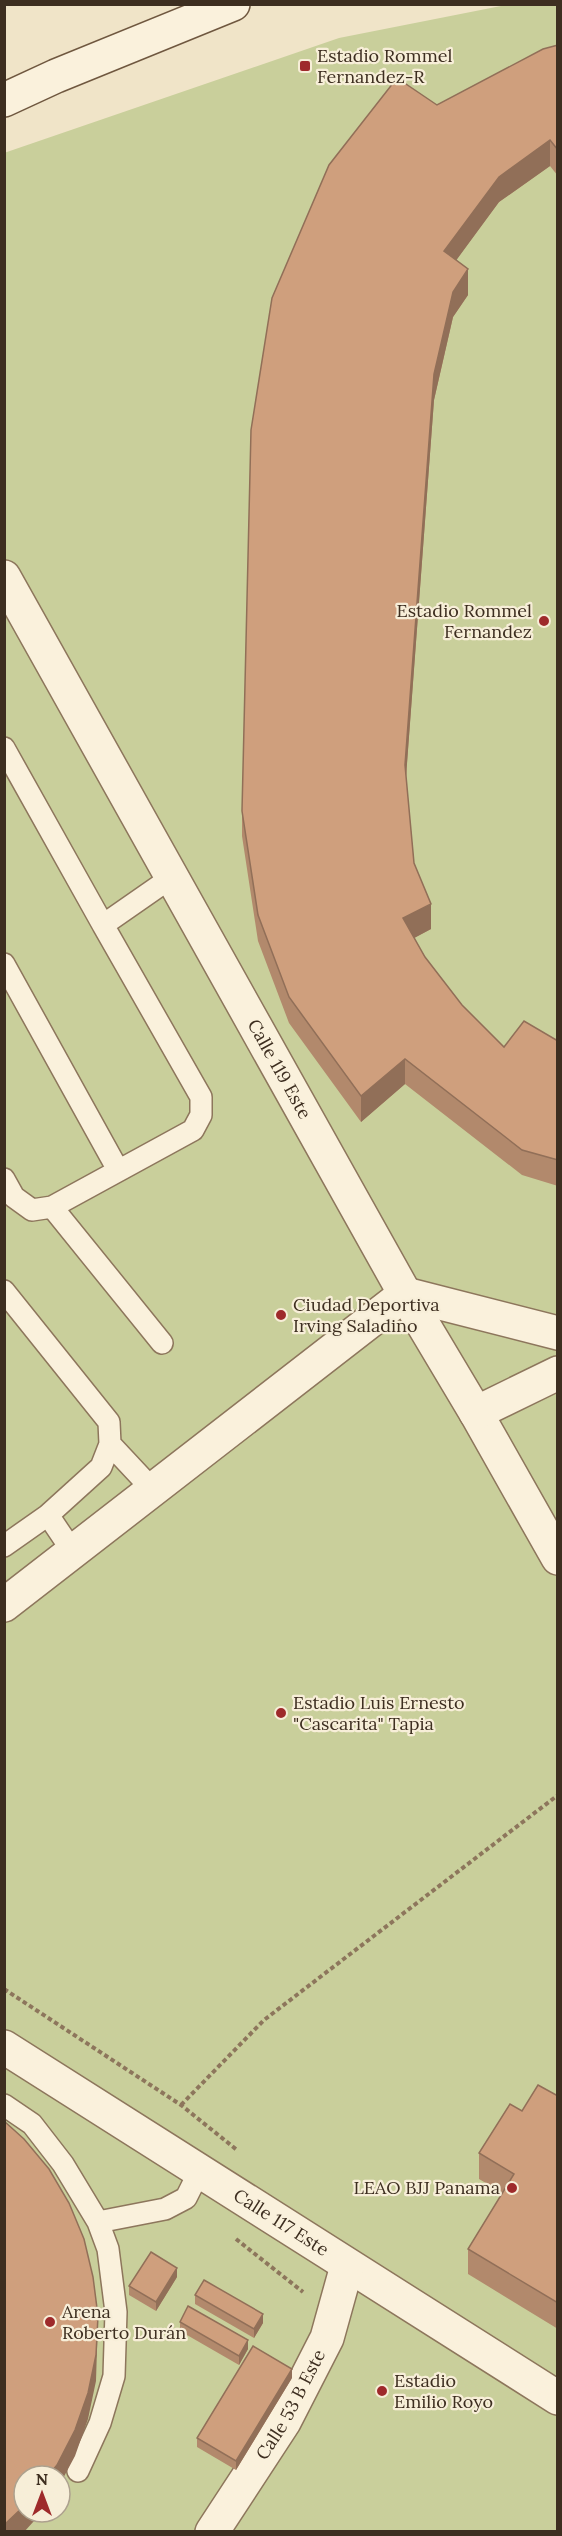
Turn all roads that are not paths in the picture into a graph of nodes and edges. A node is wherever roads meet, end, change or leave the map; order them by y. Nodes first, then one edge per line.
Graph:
1 (233, 4) edge
2 (4, 100) edge
3 (4, 577) edge
4 (4, 748) edge
5 (172, 877) junction
6 (103, 925) junction
7 (4, 964) edge
8 (118, 1170) junction
9 (4, 1179) edge
10 (52, 1207) junction
11 (4, 1291) edge
12 (405, 1294) junction
13 (558, 1333) edge
14 (162, 1343) dead end
15 (558, 1373) edge
16 (476, 1413) junction
17 (110, 1444) junction
18 (153, 1490) junction
19 (48, 1515) junction
20 (4, 1546) edge
21 (73, 1552) junction
22 (558, 1558) edge
23 (4, 1605) edge
24 (4, 2047) edge
25 (4, 2105) edge
26 (200, 2172) junction
27 (98, 2222) junction
28 (347, 2266) junction
29 (558, 2398) edge
30 (78, 2472) dead end
31 (212, 2532) edge

1 - 2 street
3 - 5 street, Calle 119 Este
4 - 6 lane
5 - 6 lane
5 - 12 street, Calle 119 Este
6 - 8 lane
7 - 8 lane
8 - 10 lane
9 - 10 lane
10 - 14 lane
11 - 17 lane
12 - 13 street
12 - 16 street, Calle 119 Este
12 - 18 street
15 - 16 street
16 - 22 street, Calle 119 Este
17 - 18 lane
17 - 19 lane
18 - 21 street
19 - 20 lane
19 - 21 lane
21 - 23 street
24 - 26 street, Calle 117 Este
25 - 27 lane
26 - 27 lane
26 - 28 street, Calle 117 Este
27 - 30 lane
28 - 29 street, Calle 117 Este
28 - 31 street, Calle 53 B Este

